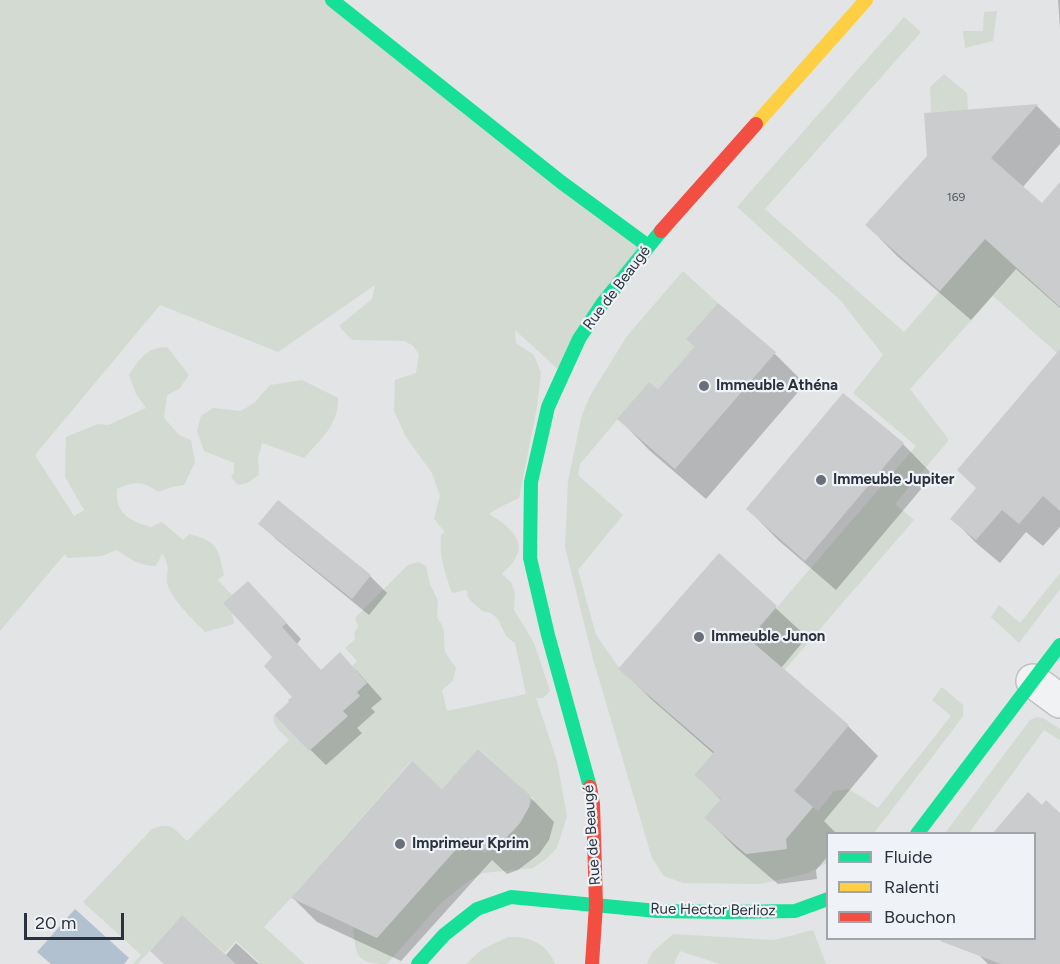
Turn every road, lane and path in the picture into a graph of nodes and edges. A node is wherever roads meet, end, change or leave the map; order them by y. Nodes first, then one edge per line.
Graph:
1 (332, 0) edge
2 (866, 0) edge
3 (648, 246) junction
4 (1060, 645) edge
5 (1033, 681) junction
6 (1060, 701) edge
7 (919, 832) edge
8 (826, 901) edge
9 (596, 905) junction
10 (418, 964) edge
11 (591, 964) edge

1 - 3 street
2 - 3 street, Rue de Beaugé
3 - 9 street, Rue de Beaugé
4 - 5 street
5 - 6 street
5 - 7 street
8 - 9 street, Rue Hector Berlioz
9 - 10 street, Rue Hector Berlioz
9 - 11 street, Rue de Beaugé

